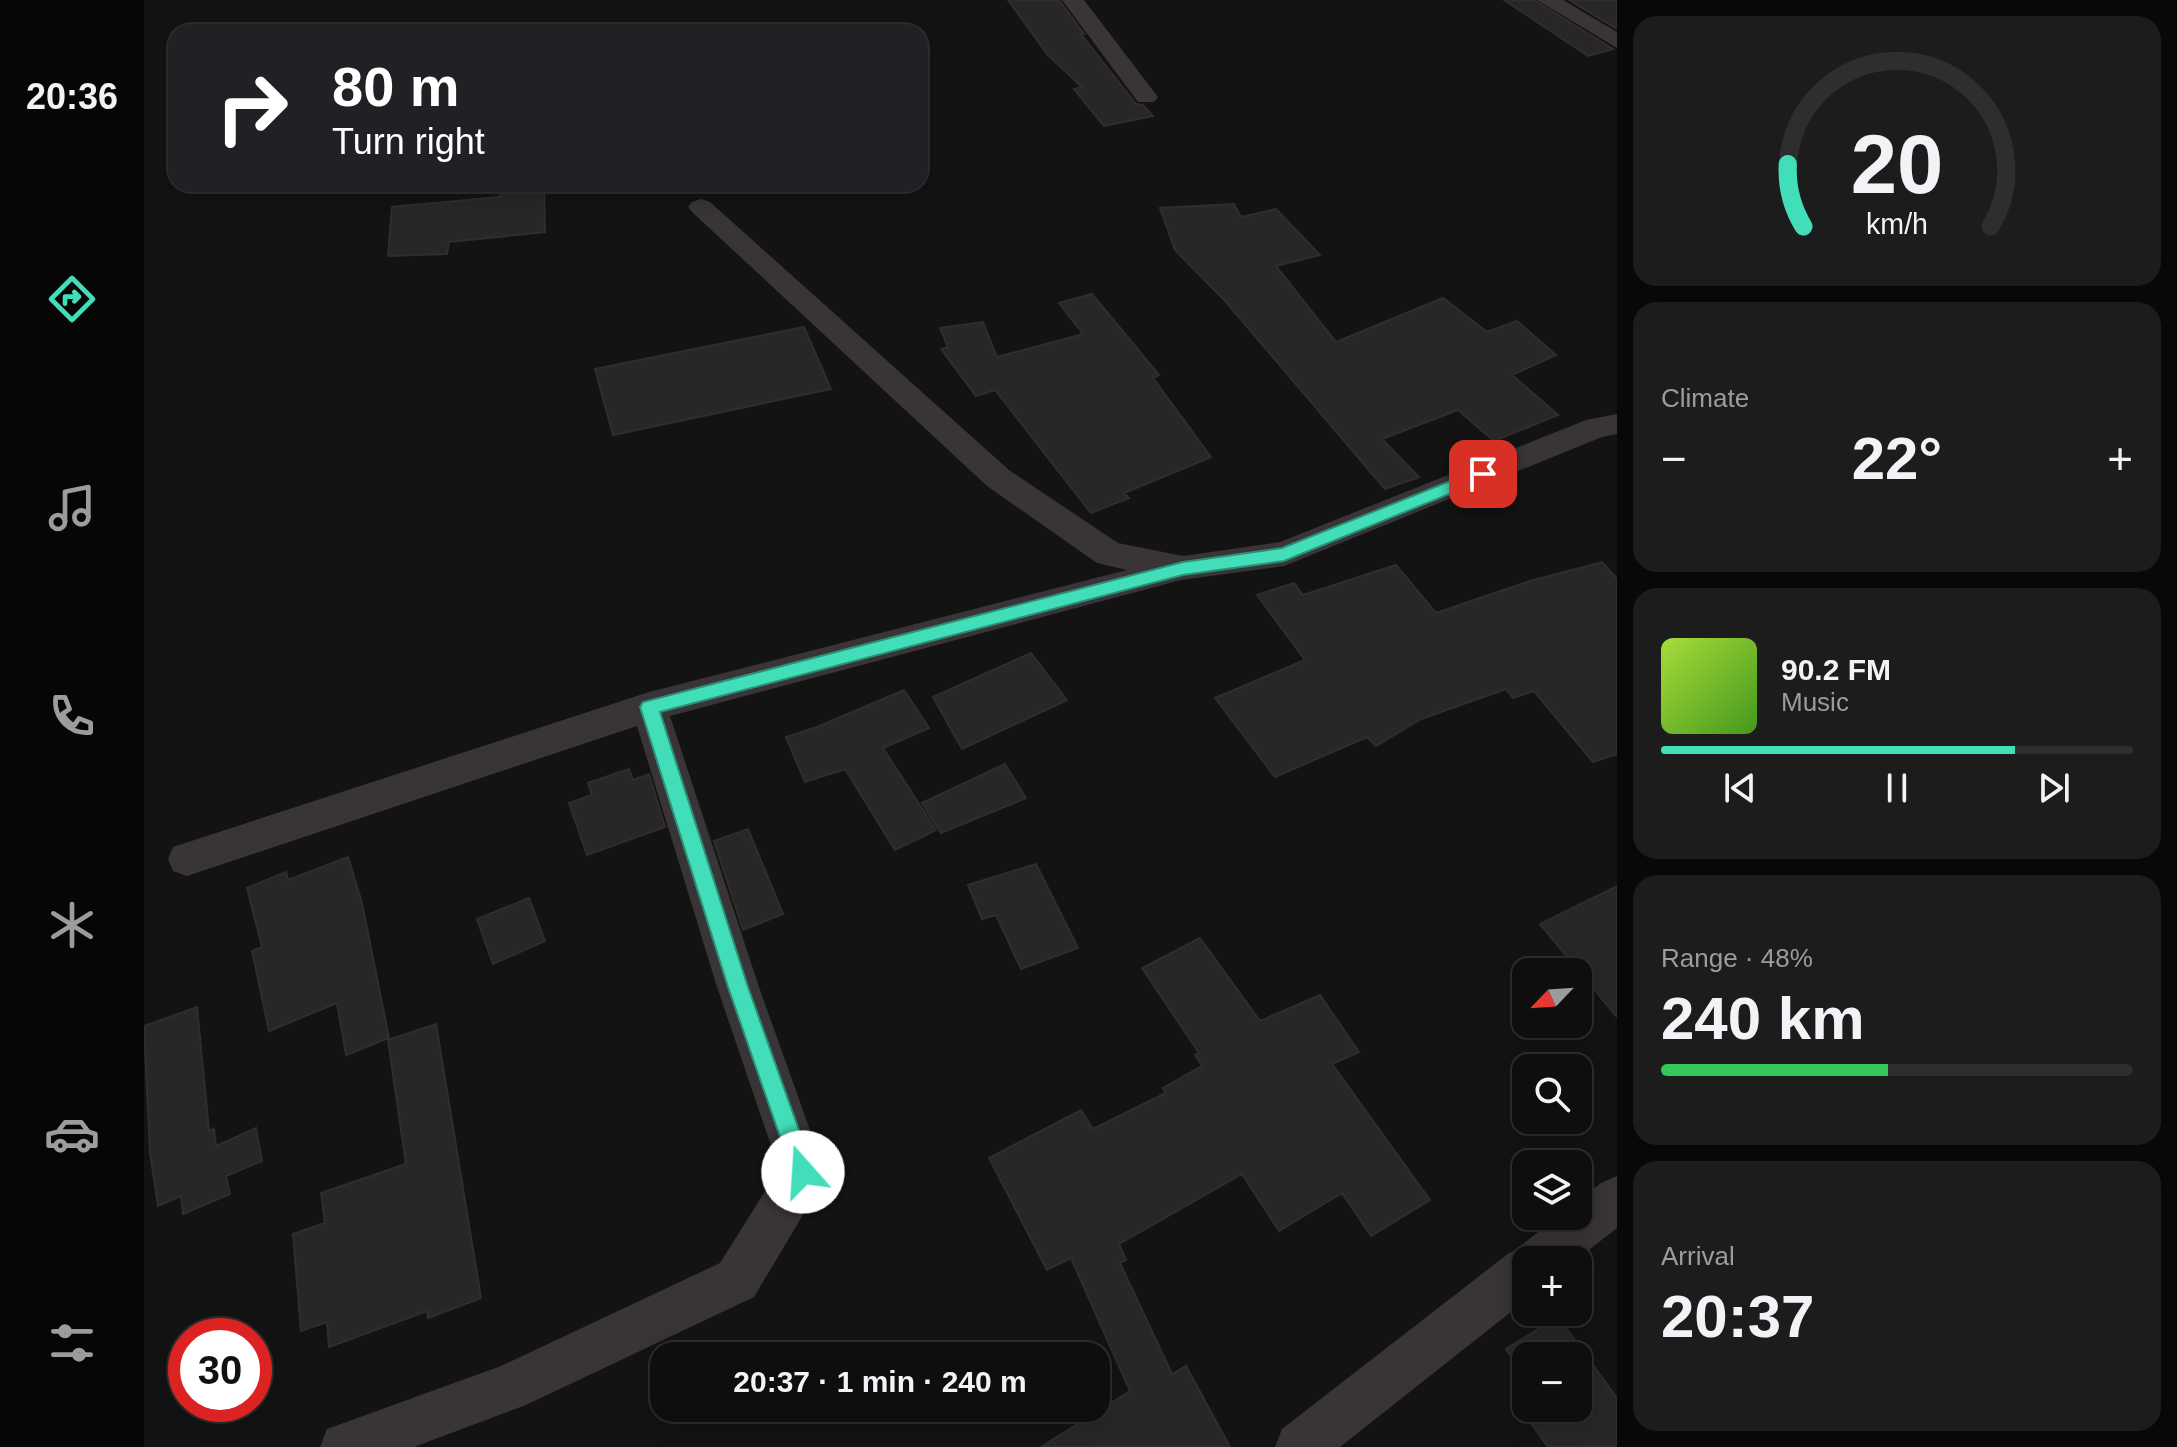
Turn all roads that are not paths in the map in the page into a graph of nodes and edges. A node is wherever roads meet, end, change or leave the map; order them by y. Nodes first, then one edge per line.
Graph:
1 (1073, 0) edge
2 (1548, 0) edge
3 (1617, 41) edge
4 (1146, 97) dead end
5 (701, 207) dead end
6 (1617, 424) edge
7 (1183, 568) junction
8 (649, 707) junction
9 (187, 859) dead end
10 (1617, 1199) edge
11 (1557, 1246) edge
12 (1512, 1281) edge
13 (345, 1447) edge
14 (1300, 1447) edge

1 - 4 street
2 - 3 street
5 - 7 street
6 - 7 street
7 - 8 street
8 - 9 street
8 - 13 street
10 - 11 street
12 - 14 street

